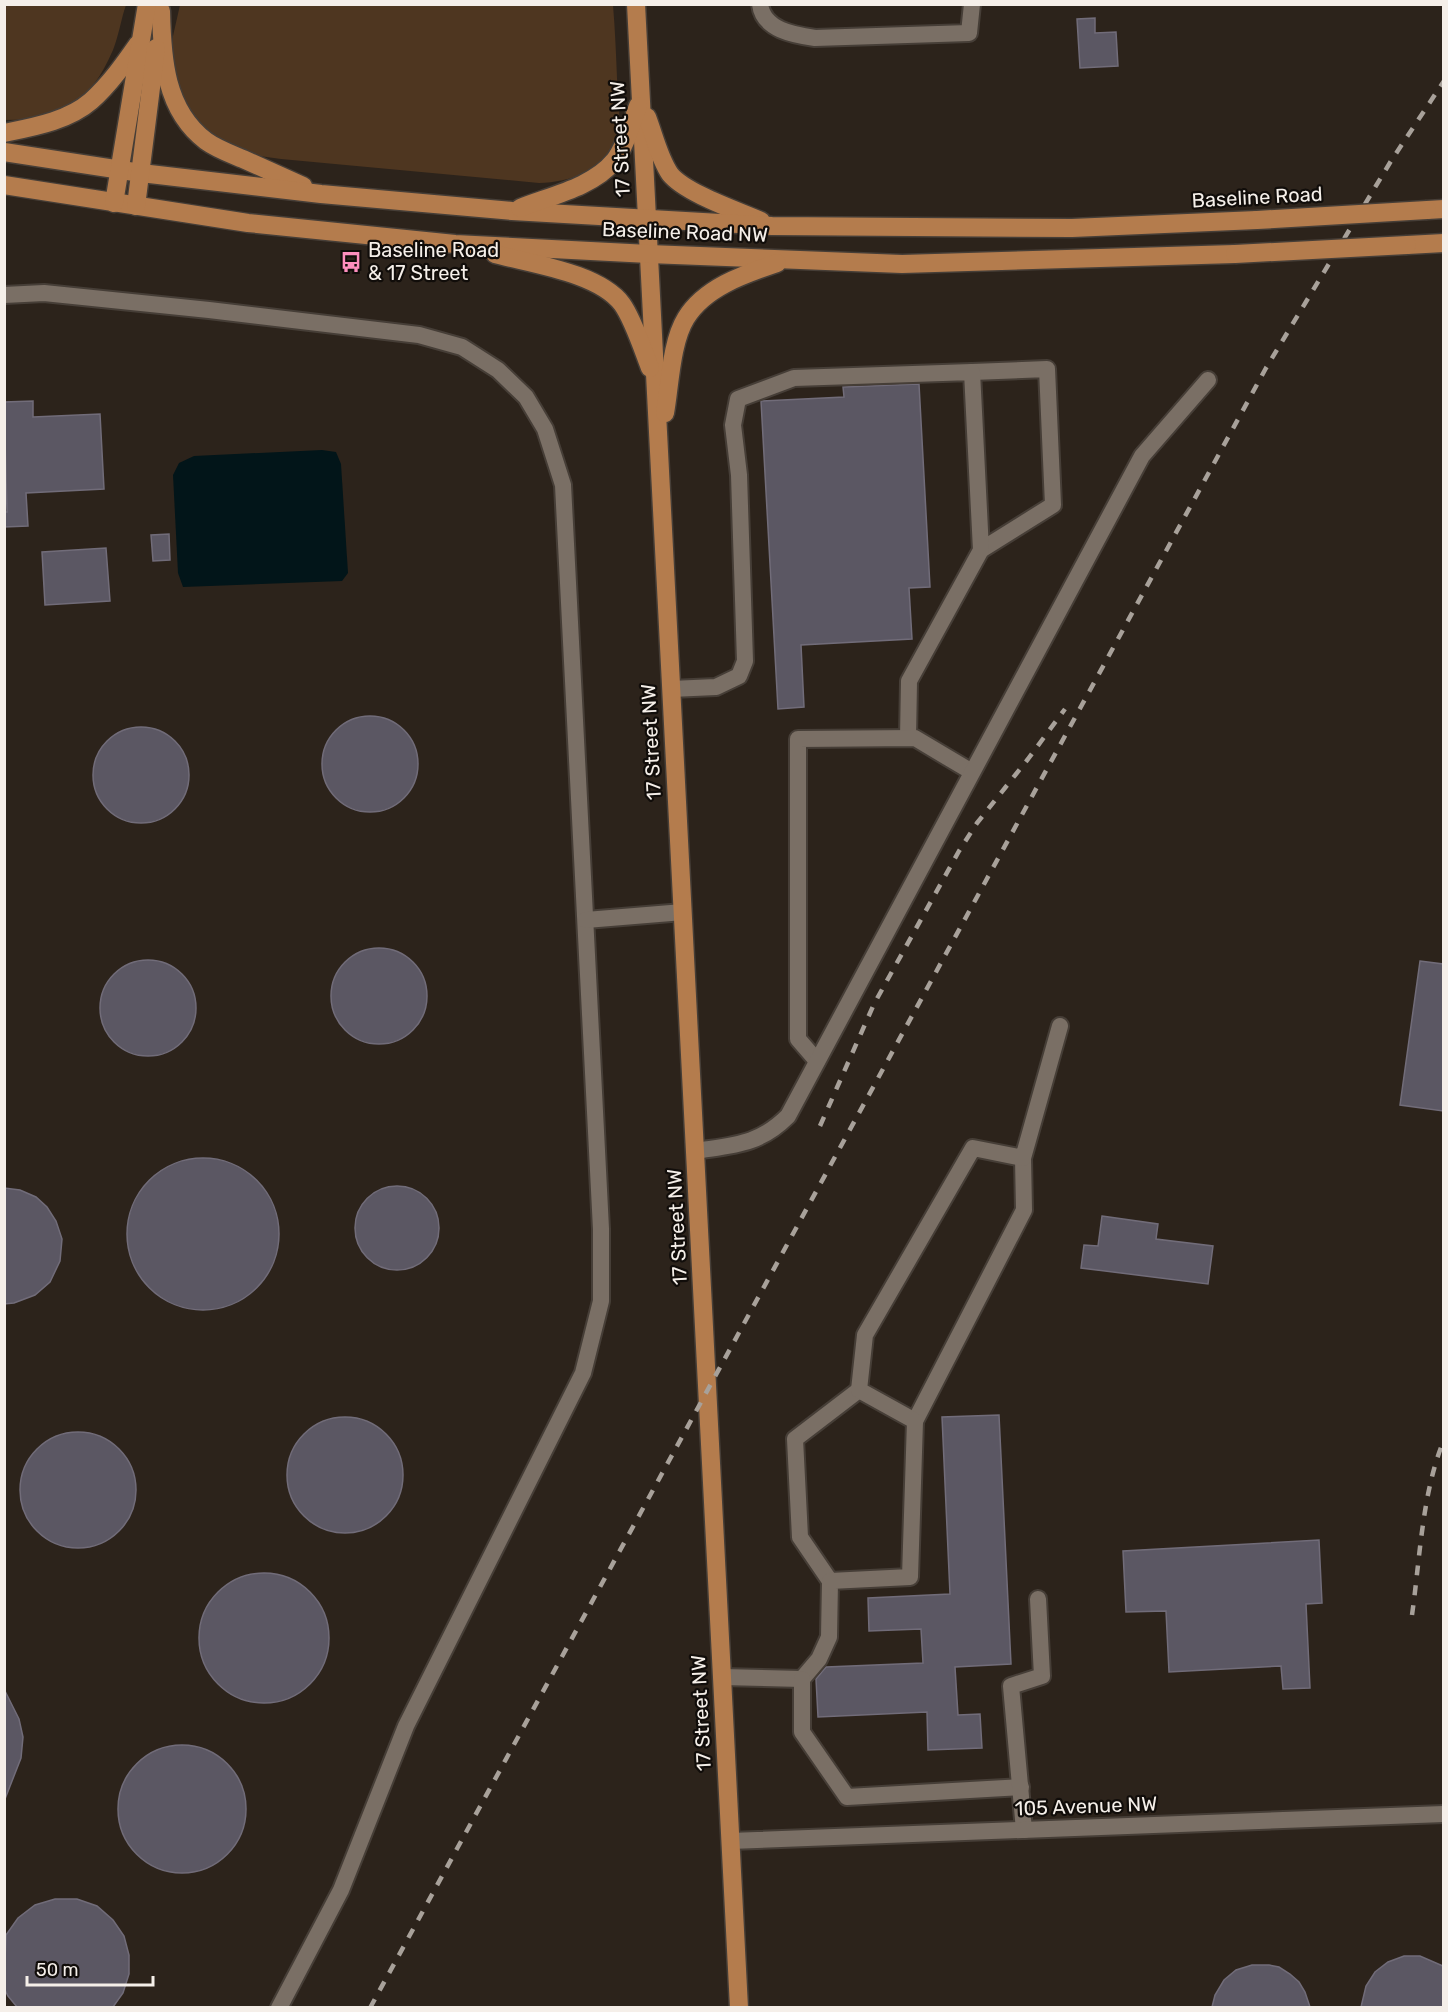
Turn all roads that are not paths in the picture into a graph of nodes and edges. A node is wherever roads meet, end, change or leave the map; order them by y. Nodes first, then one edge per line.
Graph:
1 (636, 4) edge
2 (760, 4) edge
3 (972, 4) edge
4 (157, 7) edge
5 (140, 42) junction
6 (641, 99) junction
7 (4, 133) edge
8 (4, 152) edge
9 (120, 170) junction
10 (141, 173) junction
11 (4, 185) edge
12 (321, 194) junction
13 (114, 203) junction
14 (136, 206) junction
15 (1435, 210) edge
16 (512, 211) junction
17 (647, 219) junction
18 (772, 226) junction
19 (1072, 228) joint
20 (1443, 243) edge
21 (455, 244) junction
22 (649, 254) junction
23 (789, 259) junction
24 (4, 295) edge
25 (972, 372) junction
26 (655, 379) junction
27 (1208, 380) dead end
28 (660, 445) junction
29 (981, 550) junction
30 (671, 689) junction
31 (908, 738) junction
32 (972, 772) junction
33 (683, 912) junction
34 (586, 920) junction
35 (1060, 1026) dead end
36 (817, 1061) junction
37 (696, 1151) junction
38 (1023, 1158) junction
39 (858, 1390) junction
40 (915, 1421) junction
41 (830, 1581) junction
42 (1038, 1599) dead end
43 (722, 1677) junction
44 (802, 1679) junction
45 (1021, 1787) junction
46 (1443, 1814) edge
47 (1024, 1830) junction
48 (730, 1841) junction
49 (279, 2007) edge
50 (739, 2007) edge

1 - 6 main road, 17 Street NW
2 - 3 street
4 - 5 main road
4 - 10 main road
4 - 12 main road
5 - 7 main road
5 - 9 main road
6 - 16 main road
6 - 17 main road, 17 Street NW
6 - 18 main road
8 - 9 main road
9 - 10 main road
9 - 13 main road
10 - 12 main road, Baseline Road NW
10 - 14 main road
11 - 13 main road
12 - 16 main road, Baseline Road NW
13 - 14 main road
14 - 21 main road, Baseline Road NW
15 - 19 main road, Baseline Road, bridge
16 - 17 main road, Baseline Road NW
17 - 18 main road, Baseline Road NW
17 - 22 main road, 17 Street NW
18 - 19 main road, Baseline Road NW
20 - 23 main road, Baseline Road NW, bridge
21 - 22 main road, Baseline Road NW
21 - 26 main road
22 - 23 main road, Baseline Road NW
22 - 26 main road, 17 Street NW
23 - 28 main road
24 - 34 street
25 - 29 street
25 - 29 street
25 - 30 street
26 - 28 main road, 17 Street NW
27 - 32 street
28 - 30 main road, 17 Street NW
29 - 31 street
30 - 33 main road, 17 Street NW
31 - 32 street
31 - 36 street
32 - 36 street
33 - 34 street
33 - 37 main road, 17 Street NW
34 - 49 street
35 - 38 street
36 - 37 street
37 - 43 main road, 17 Street NW
38 - 39 street
38 - 40 street
39 - 40 street
39 - 41 street
40 - 41 street
41 - 44 street
42 - 45 street
43 - 44 street
43 - 48 main road, 17 Street NW
44 - 45 street
45 - 47 street
46 - 47 street, 105 Avenue NW
47 - 48 street, 105 Avenue NW
48 - 50 main road, 17 Street NW

